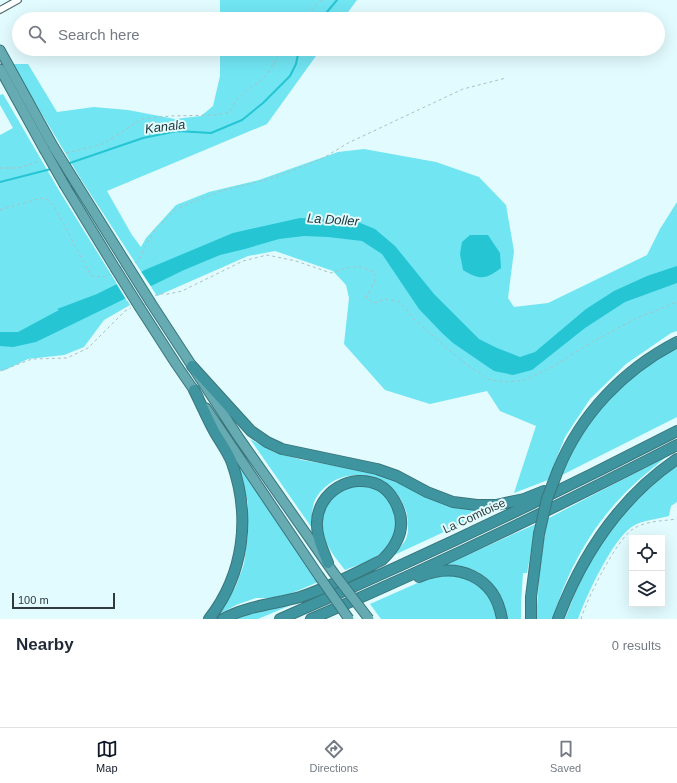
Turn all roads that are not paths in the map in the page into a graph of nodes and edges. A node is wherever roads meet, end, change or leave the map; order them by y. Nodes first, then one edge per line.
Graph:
1 (18, 0) edge
2 (0, 10) edge
3 (0, 50) edge
4 (0, 69) edge
5 (677, 342) edge
6 (192, 366) junction
7 (194, 390) junction
8 (677, 431) edge
9 (677, 445) edge
10 (677, 459) edge
11 (566, 487) junction
12 (330, 568) junction
13 (402, 578) junction
14 (313, 618) edge
15 (209, 619) edge
16 (223, 619) edge
17 (280, 619) edge
18 (349, 619) edge
19 (369, 619) edge
20 (502, 619) edge
21 (531, 619) edge
22 (558, 619) edge

1 - 2 street
3 - 6 highway, bridge
4 - 7 highway, bridge
5 - 21 highway, bridge
6 - 11 highway
6 - 12 highway
7 - 15 highway
7 - 18 highway, bridge
8 - 11 highway, La Comtoise
9 - 13 highway
10 - 22 highway
11 - 17 highway, La Comtoise
12 - 16 highway
12 - 19 highway, bridge
13 - 14 highway
13 - 20 highway

